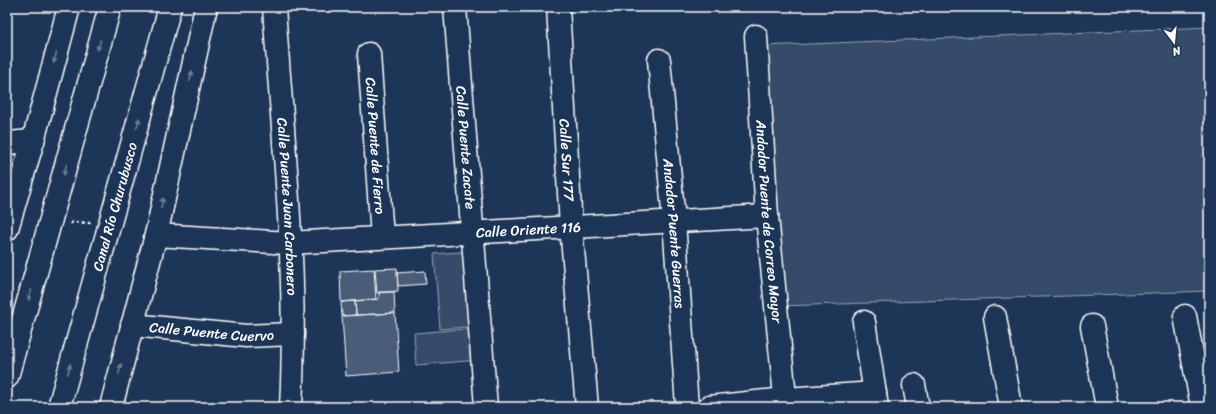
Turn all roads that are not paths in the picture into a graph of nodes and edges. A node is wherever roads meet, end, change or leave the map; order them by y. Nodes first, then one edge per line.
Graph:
1 (69, 7) edge
2 (110, 7) edge
3 (170, 7) edge
4 (206, 7) edge
5 (274, 7) edge
6 (455, 7) edge
7 (558, 7) edge
8 (756, 36) dead end
9 (369, 54) dead end
10 (659, 60) dead end
11 (34, 141) junction
12 (7, 142) edge
13 (767, 216) junction
14 (674, 221) junction
15 (571, 227) junction
16 (7, 229) edge
17 (473, 232) junction
18 (156, 235) junction
19 (382, 238) junction
20 (289, 243) junction
21 (1185, 316) dead end
22 (995, 317) dead end
23 (864, 322) dead end
24 (132, 325) junction
25 (1092, 326) dead end
26 (293, 334) junction
27 (7, 377) edge
28 (914, 385) dead end
29 (876, 400) edge
30 (785, 403) edge
31 (59, 407) edge
32 (111, 407) edge
33 (291, 407) edge
34 (486, 407) edge
35 (587, 407) edge
36 (687, 407) edge
37 (710, 407) edge
38 (918, 407) edge
39 (1011, 407) edge
40 (1107, 407) edge
41 (1202, 407) edge

1 -> 11 street
2 -> 27 street
31 -> 3 street, Canal Río Churubusco
18 -> 4 street
5 - 20 street, Calle Puente Juan Carbonero
6 - 17 street, Calle Puente Zacate
7 - 15 street, Calle Sur 177
8 - 13 street, Andador Puente de Correo Mayor
9 - 19 street, Calle Puente de Fierro
10 - 14 street, Andador Puente Guerras
11 - 12 street
11 - 16 street
13 - 14 street, Calle Oriente 116
13 - 30 street, Andador Puente de Correo Mayor
14 - 15 street, Calle Oriente 116
14 - 36 street, Andador Puente Guerras
15 - 17 street, Calle Oriente 116
15 - 35 street, Calle Sur 177
17 - 19 street, Calle Oriente 116
17 - 34 street, Calle Puente Zacate
18 - 20 street, Calle Oriente 116
18 - 24 street
19 - 20 street, Calle Oriente 116
20 - 26 street, Calle Puente Juan Carbonero
21 - 41 street
22 - 39 street
23 - 29 street
24 - 26 street, Calle Puente Cuervo
32 -> 24 street
25 - 40 street
26 - 33 street, Calle Puente Juan Carbonero
28 - 38 street
29 - 30 street
30 - 37 street

